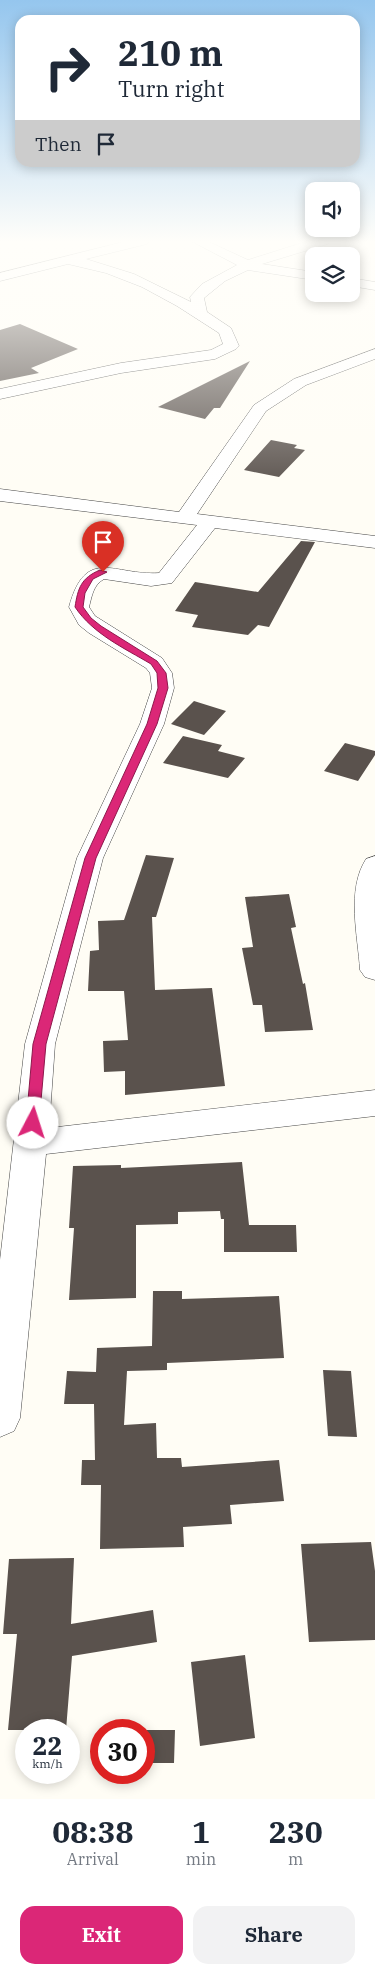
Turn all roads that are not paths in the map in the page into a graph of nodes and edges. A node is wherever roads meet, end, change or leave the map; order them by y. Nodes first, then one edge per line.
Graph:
1 (217, 325) edge
2 (375, 354) edge
3 (375, 367) edge
4 (337, 369) junction
5 (0, 394) edge
6 (0, 495) edge
7 (184, 518) junction
8 (209, 522) junction
9 (375, 542) edge
10 (375, 865) edge
11 (375, 970) edge
12 (375, 1102) edge
13 (31, 1143) junction
14 (0, 1418) edge

1 - 5 street
2 - 4 street
3 - 4 street
4 - 7 street
6 - 7 street
7 - 8 street
8 - 9 street
8 - 13 street
10 - 11 street
12 - 13 street
13 - 14 street

